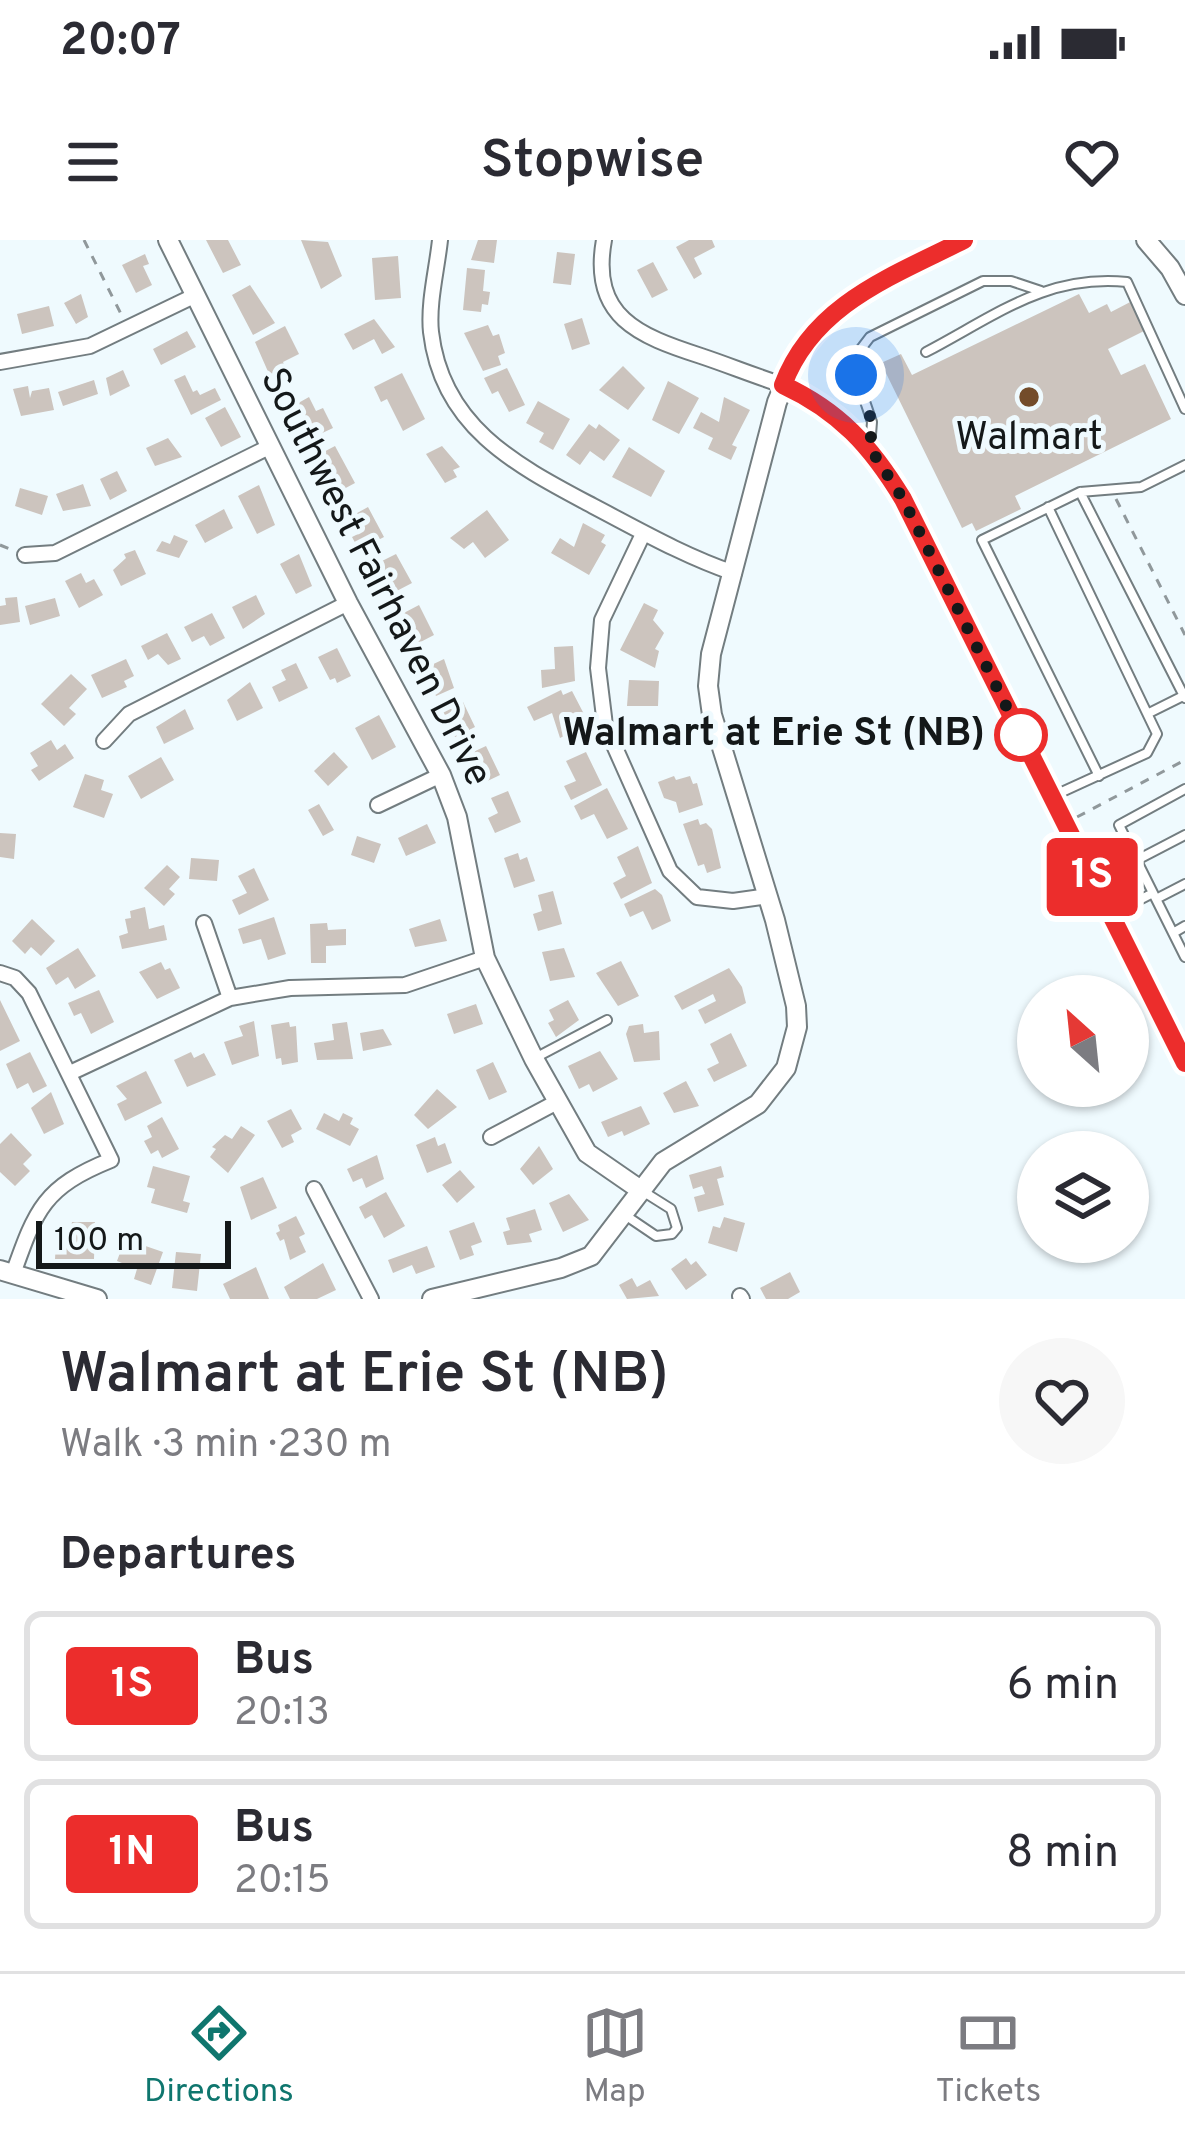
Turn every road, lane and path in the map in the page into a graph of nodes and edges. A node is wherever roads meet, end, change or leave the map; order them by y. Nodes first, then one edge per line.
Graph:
1 (84, 240) edge
2 (168, 240) edge
3 (440, 240) edge
4 (964, 240) edge
5 (1146, 240) edge
6 (606, 242) edge
7 (1042, 291) junction
8 (196, 295) junction
9 (1185, 295) edge
10 (128, 328) junction
11 (926, 352) dead end
12 (0, 362) edge
13 (783, 385) junction
14 (1185, 409) edge
15 (271, 446) junction
16 (870, 448) junction
17 (1185, 465) edge
18 (1110, 488) junction
19 (1080, 492) junction
20 (1048, 507) junction
21 (643, 534) junction
22 (25, 555) dead end
23 (734, 573) junction
24 (348, 603) junction
25 (1185, 635) edge
26 (1184, 697) edge
27 (1149, 713) junction
28 (104, 741) dead end
29 (1185, 760) edge
30 (441, 775) junction
31 (1099, 776) junction
32 (1185, 789) edge
33 (1052, 796) junction
34 (378, 805) dead end
35 (1065, 823) junction
36 (1185, 835) edge
37 (1137, 860) junction
38 (1185, 884) edge
39 (768, 896) junction
40 (1155, 896) junction
41 (1111, 914) junction
42 (204, 923) dead end
43 (1185, 926) edge
44 (1173, 932) junction
45 (1185, 957) edge
46 (485, 958) junction
47 (0, 973) edge
48 (230, 998) junction
49 (608, 1020) dead end
50 (534, 1059) junction
51 (1184, 1059) edge
52 (70, 1073) junction
53 (556, 1102) junction
54 (491, 1137) dead end
55 (314, 1189) dead end
56 (642, 1192) junction
57 (625, 1215) junction
58 (7, 1272) edge
59 (98, 1299) edge
60 (371, 1299) edge
61 (432, 1299) edge

1 - 10 path
2 - 8 street, Southwest Fairhaven Drive
3 - 21 street
4 - 13 street
5 - 9 street
6 - 13 street
7 - 11 lane
7 - 14 lane
7 - 16 lane
8 - 10 street
8 - 15 street, Southwest Fairhaven Drive
10 - 12 street
13 - 16 street
13 - 23 street
15 - 22 street
15 - 24 street, Southwest Fairhaven Drive
16 - 33 street
17 - 18 lane
18 - 19 lane
18 - 25 path
19 - 20 lane
19 - 26 lane
20 - 27 lane
20 - 31 lane
21 - 23 street
21 - 39 street
23 - 39 street
24 - 28 street
24 - 30 street, Southwest Fairhaven Drive
26 - 27 lane
27 - 31 lane
29 - 35 path
30 - 34 street
30 - 46 street, Southwest Fairhaven Drive
31 - 33 lane
32 - 37 lane
33 - 35 street
35 - 41 street
36 - 37 lane
37 - 40 lane
38 - 40 lane
39 - 56 street
40 - 41 lane
40 - 44 lane
41 - 51 street
42 - 48 street
43 - 44 lane
44 - 45 lane
46 - 48 street
46 - 50 street, Southwest Fairhaven Drive
47 - 52 street
48 - 52 street
49 - 50 lane
50 - 53 street, Southwest Fairhaven Drive
52 - 58 street
53 - 54 street
53 - 56 street, Southwest Fairhaven Drive
55 - 60 street
56 - 57 street
56 - 57 lane
57 - 61 street
58 - 59 street

